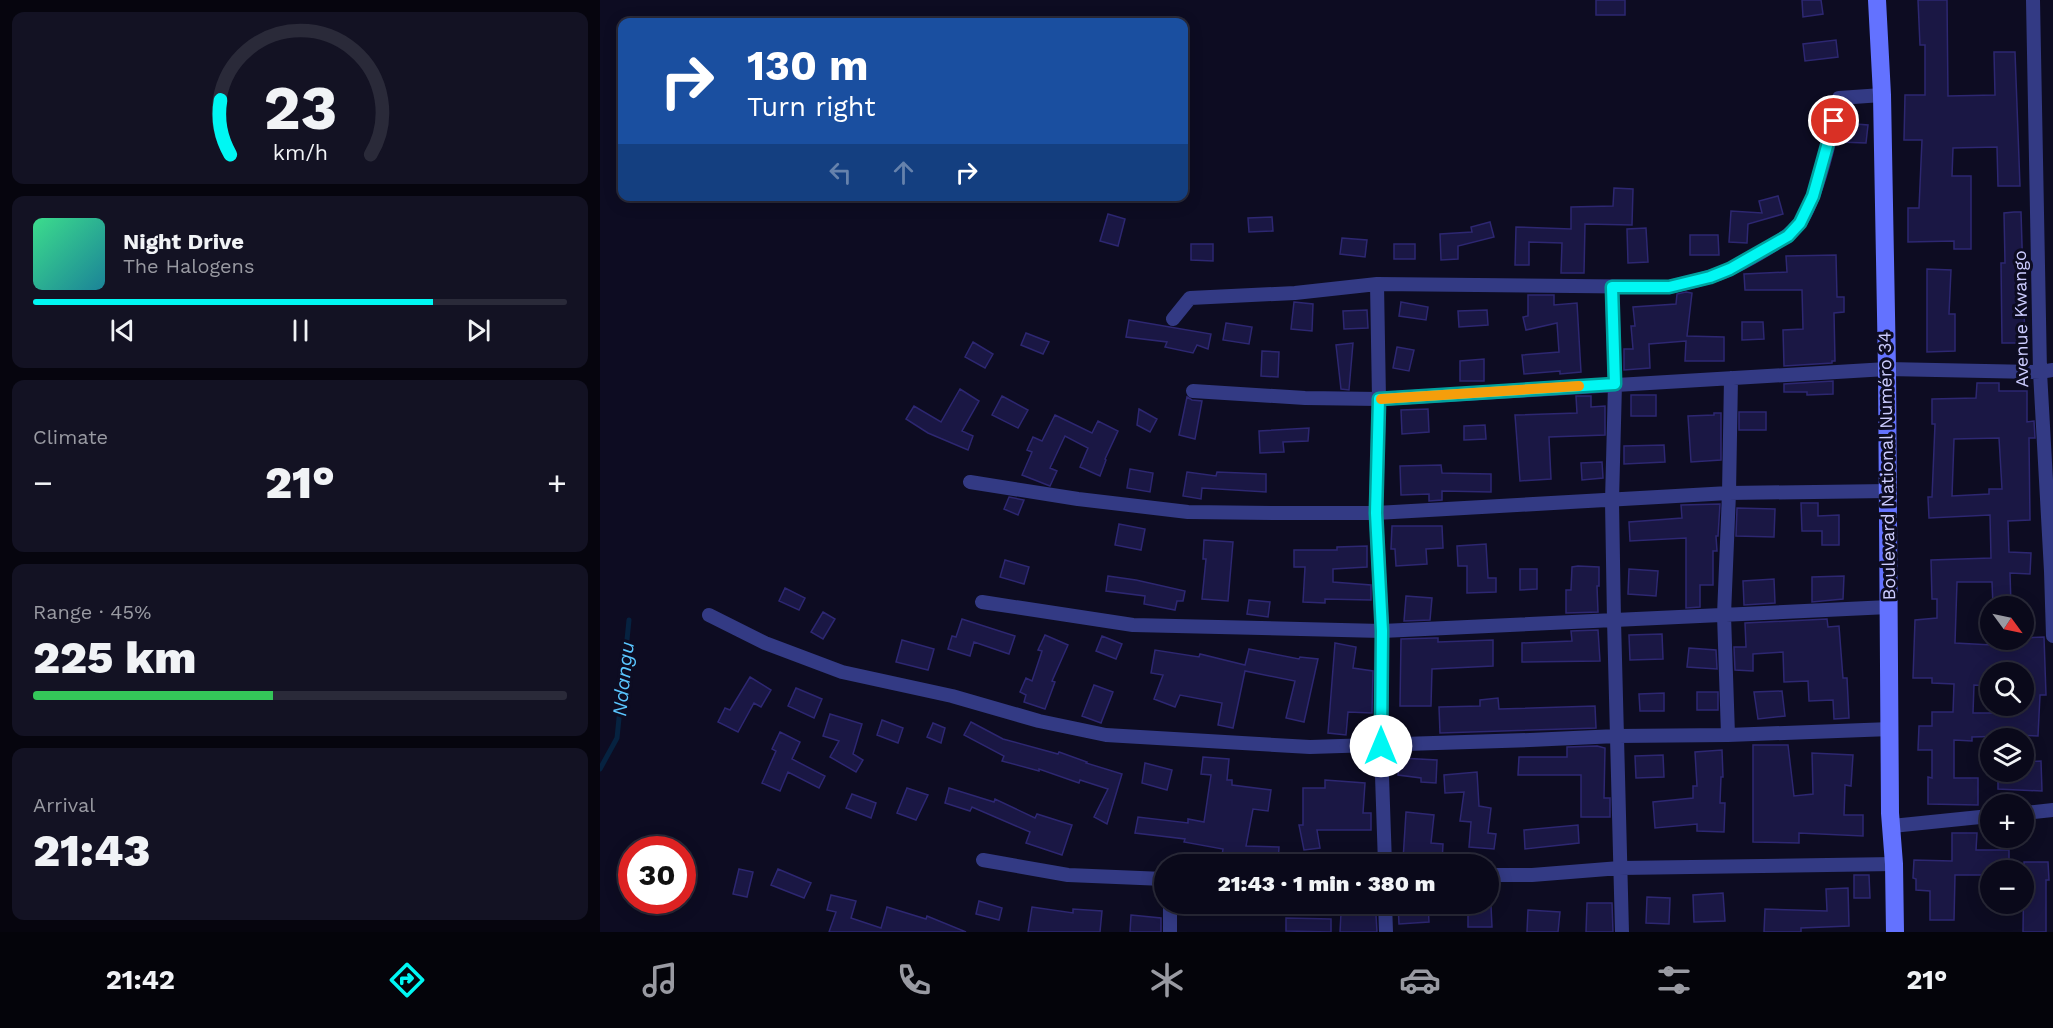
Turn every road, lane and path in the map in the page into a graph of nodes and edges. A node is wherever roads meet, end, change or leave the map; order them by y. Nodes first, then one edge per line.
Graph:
1 (1877, 0) edge
2 (2033, 0) edge
3 (1882, 95) junction
4 (1377, 284) junction
5 (1612, 287) junction
6 (1173, 319) dead end
7 (1887, 369) junction
8 (2046, 371) edge
9 (1731, 378) junction
10 (1615, 384) junction
11 (1193, 391) dead end
12 (1379, 399) junction
13 (970, 482) dead end
14 (1888, 491) junction
15 (1730, 493) junction
16 (1612, 501) junction
17 (1376, 513) junction
18 (982, 602) dead end
19 (1889, 607) junction
20 (709, 615) dead end
21 (1724, 615) junction
22 (1614, 620) junction
23 (1382, 631) junction
24 (2053, 636) edge
25 (1891, 729) junction
26 (1728, 735) junction
27 (1617, 736) junction
28 (1381, 746) junction
29 (2053, 810) edge
30 (2034, 812) edge
31 (1980, 817) edge
32 (1892, 826) junction
33 (1385, 854) edge
34 (983, 860) dead end
35 (1894, 864) junction
36 (1620, 868) junction
37 (1499, 875) edge
38 (1154, 879) edge
39 (1170, 914) edge
40 (1386, 914) edge
41 (1170, 932) edge
42 (1386, 932) edge
43 (1622, 932) edge
44 (1895, 932) edge

1 - 3 main road, Boulevard National Numéro 34
2 - 8 street, Avenue Kwango
3 - 5 street
3 - 7 main road, Boulevard National Numéro 34
4 - 5 street
4 - 6 street
4 - 12 street
5 - 10 street
7 - 8 street
7 - 9 street
7 - 14 main road, Boulevard National Numéro 34
8 - 24 street, Avenue Kwango
9 - 10 street
9 - 15 street
10 - 12 street
10 - 16 street
11 - 12 street
12 - 17 street
13 - 17 street
14 - 15 street
14 - 19 main road, Boulevard National Numéro 34
15 - 16 street
15 - 21 street
16 - 17 street
16 - 22 street
17 - 23 street
18 - 23 street
19 - 21 street
19 - 25 main road, Boulevard National Numéro 34
20 - 28 street
21 - 22 street
21 - 26 street
22 - 23 street
22 - 27 street
23 - 28 street
25 - 26 street
25 - 32 main road, Boulevard National Numéro 34
26 - 27 street
27 - 28 street
27 - 36 street
28 - 33 street
29 - 30 street
31 - 32 street
32 - 35 main road, Boulevard National Numéro 34
34 - 38 street
35 - 36 street
35 - 44 main road, Boulevard National Numéro 34
36 - 37 street
36 - 43 street
39 - 41 street
40 - 42 street

